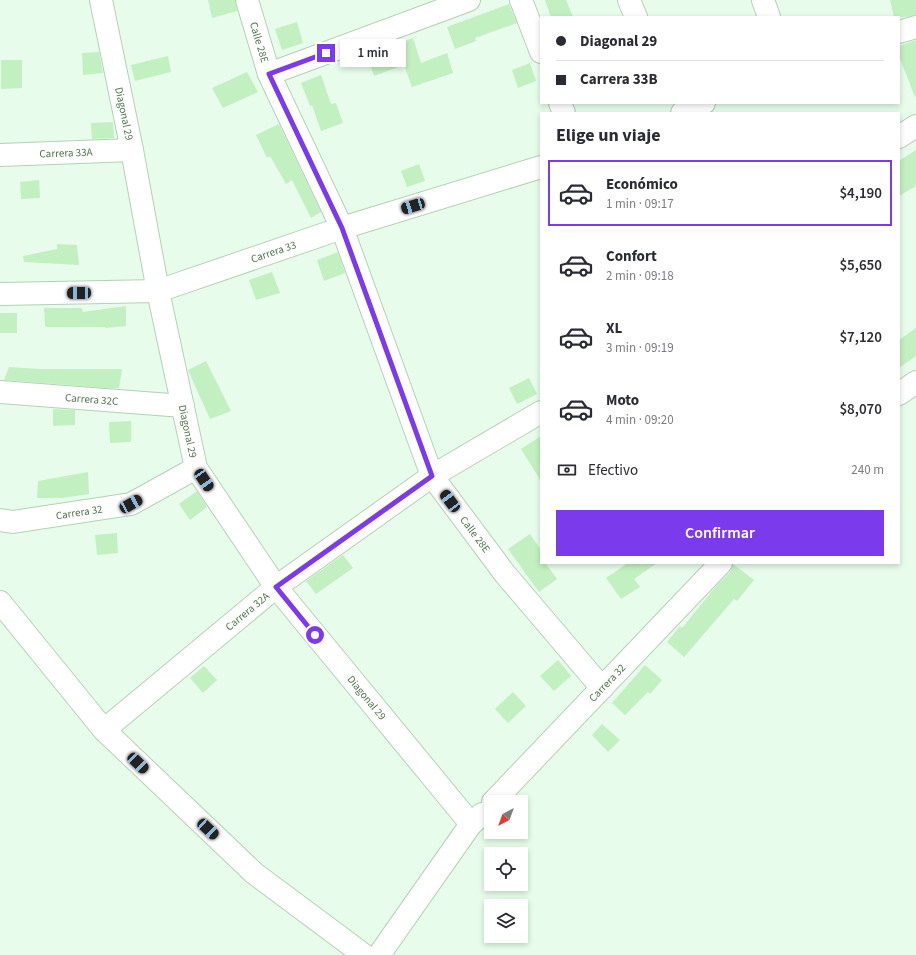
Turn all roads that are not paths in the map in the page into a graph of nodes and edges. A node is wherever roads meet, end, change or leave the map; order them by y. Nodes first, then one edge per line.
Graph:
1 (101, 0) edge
2 (247, 0) edge
3 (469, 0) edge
4 (521, 0) edge
5 (629, 0) edge
6 (763, 0) edge
7 (636, 16) edge
8 (769, 16) edge
9 (916, 27) edge
10 (900, 32) edge
11 (540, 49) edge
12 (269, 74) junction
13 (702, 104) edge
14 (684, 112) edge
15 (916, 126) edge
16 (900, 136) edge
17 (132, 150) junction
18 (0, 155) edge
19 (540, 167) edge
20 (342, 228) junction
21 (158, 291) junction
22 (0, 294) edge
23 (916, 382) edge
24 (0, 392) edge
25 (900, 393) edge
26 (183, 406) junction
27 (540, 413) edge
28 (196, 468) junction
29 (432, 476) junction
30 (0, 520) edge
31 (720, 564) edge
32 (276, 587) junction
33 (0, 602) edge
34 (602, 688) junction
35 (104, 730) junction
36 (500, 795) edge
37 (484, 811) edge
38 (472, 824) junction
39 (364, 955) edge
40 (379, 955) edge

1 - 17 street, Diagonal 29
2 - 12 street, Calle 28E
3 - 12 street
4 - 11 street
5 - 7 street
6 - 8 street
9 - 10 street
12 - 20 street, Calle 28E
13 - 14 street
15 - 16 street
17 - 18 street, Carrera 33A
17 - 21 street, Diagonal 29
19 - 20 street, Carrera 33
20 - 21 street, Carrera 33
20 - 29 street, Calle 28E
21 - 22 street, Carrera 33
21 - 26 street, Diagonal 29
23 - 25 street
24 - 26 street, Carrera 32C
26 - 28 street, Diagonal 29
27 - 29 street, Carrera 32A
28 - 30 street, Carrera 32
28 - 32 street, Diagonal 29
29 - 32 street, Carrera 32A
29 - 34 street, Calle 28E
31 - 34 street, Carrera 32
32 - 35 street, Carrera 32A
32 - 38 street, Diagonal 29
33 - 35 street
34 - 36 street, Carrera 32
35 - 39 street
37 - 38 street, Carrera 32
38 - 40 street, Carrera 32

